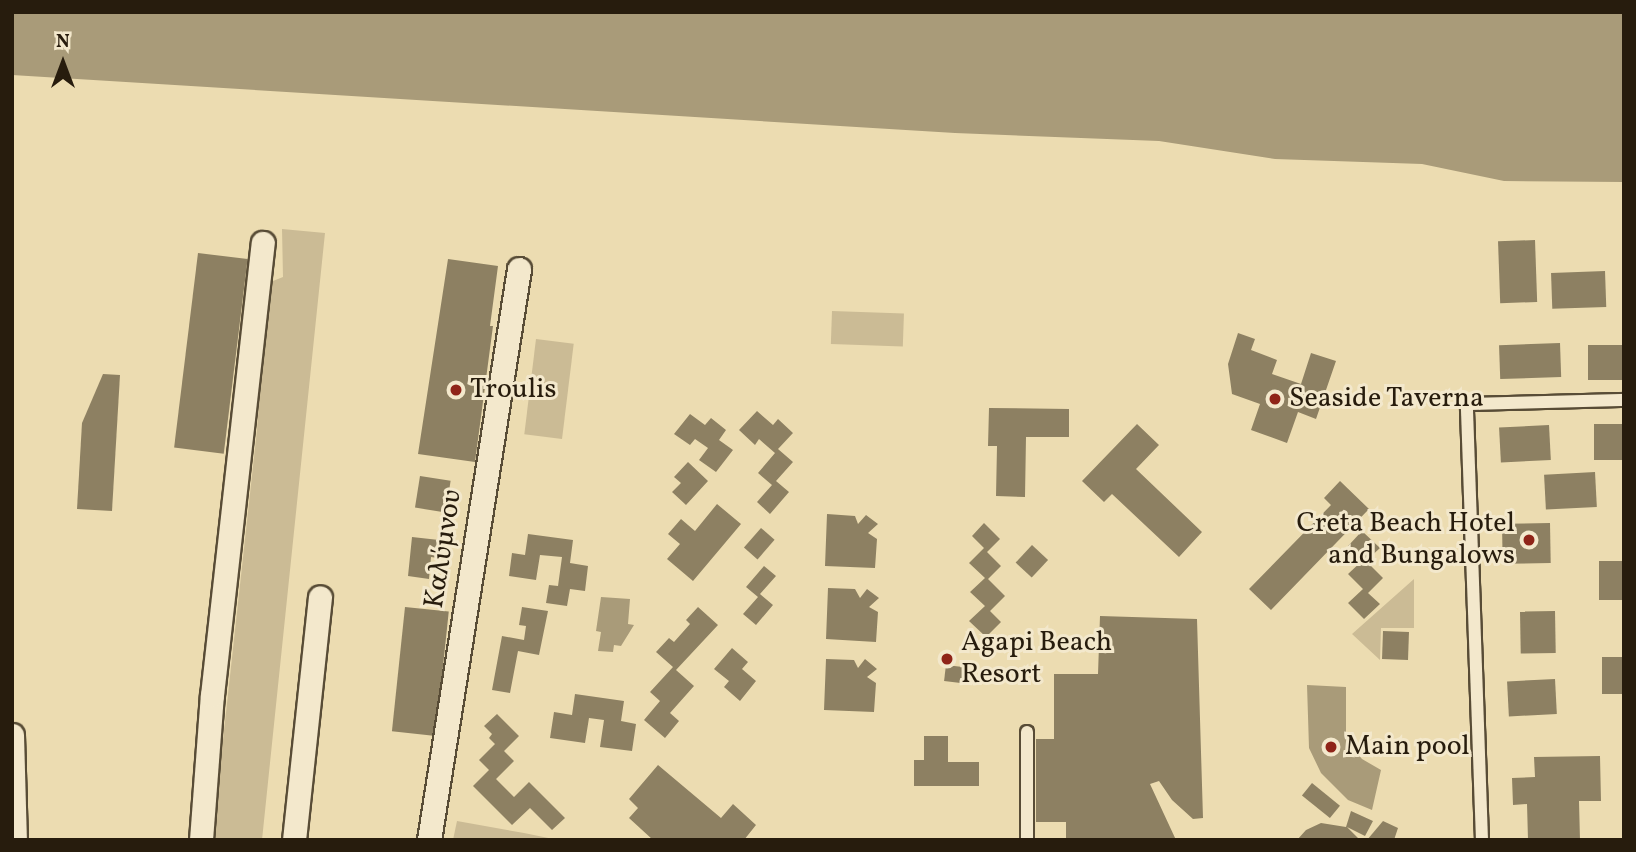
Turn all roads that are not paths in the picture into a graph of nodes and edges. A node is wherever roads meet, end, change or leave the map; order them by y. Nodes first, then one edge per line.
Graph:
1 (263, 243) dead end
2 (519, 269) dead end
3 (1624, 400) edge
4 (320, 597) dead end
5 (1027, 732) dead end
6 (12, 735) edge
7 (15, 840) edge
8 (201, 840) edge
9 (294, 840) edge
10 (429, 840) edge
11 (1027, 840) edge
12 (1482, 840) edge

1 - 8 street
2 - 10 street, Καλύμνου
3 - 12 lane
4 - 9 street
5 - 11 lane
6 - 7 street

